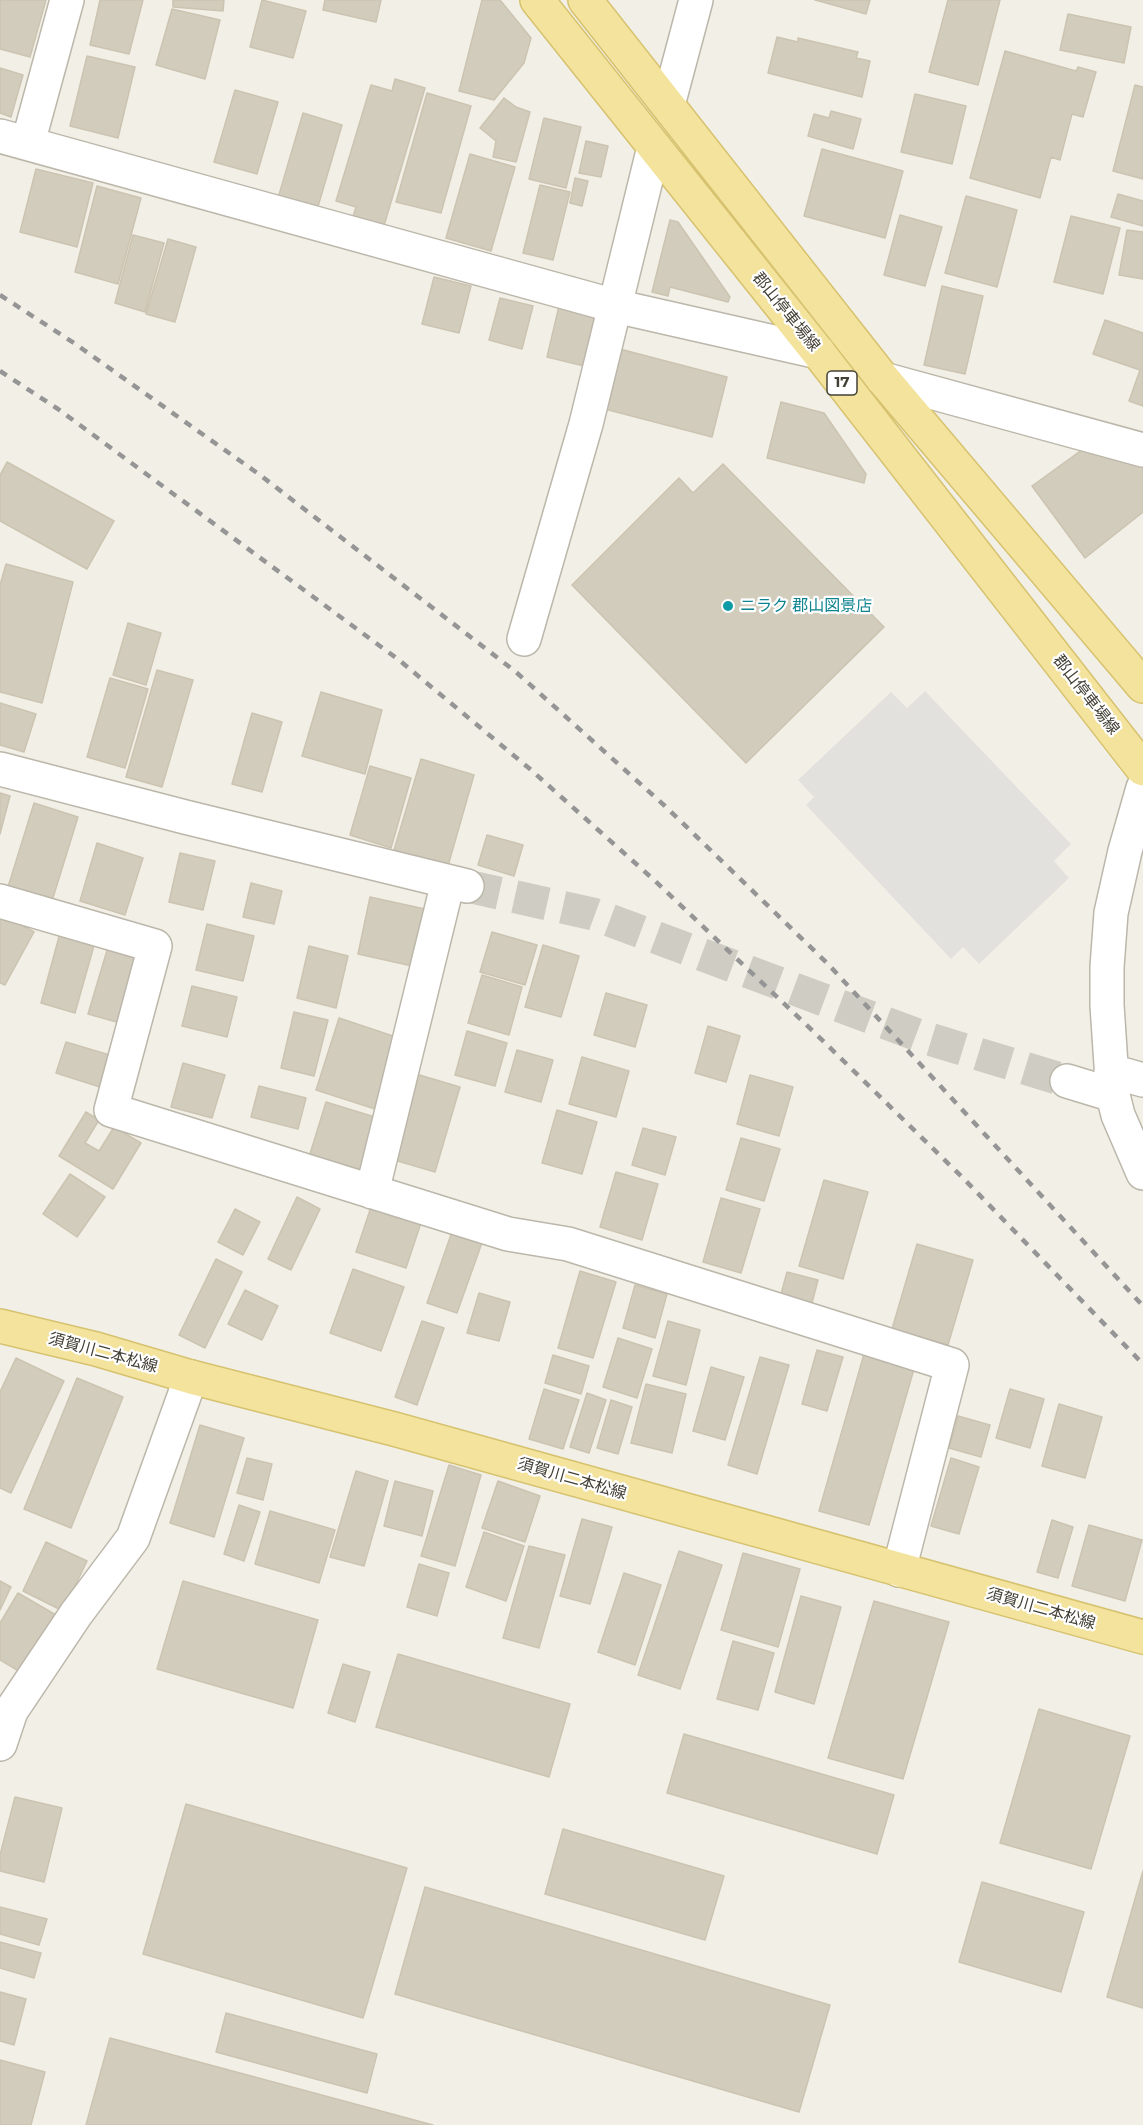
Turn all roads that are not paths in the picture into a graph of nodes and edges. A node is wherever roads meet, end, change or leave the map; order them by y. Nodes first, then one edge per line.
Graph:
1 (67, 0) edge
2 (537, 0) edge
3 (585, 0) edge
4 (696, 0) edge
5 (668, 105) junction
6 (14, 140) edge
7 (654, 147) junction
8 (615, 306) junction
9 (818, 351) junction
10 (883, 379) junction
11 (1143, 450) edge
12 (524, 639) dead end
13 (1143, 686) edge
14 (0, 769) edge
15 (1143, 769) edge
16 (1143, 788) edge
17 (0, 901) edge
18 (1143, 1080) edge
19 (1067, 1081) tunnel mouth
20 (1112, 1083) junction
21 (1143, 1173) edge
22 (372, 1191) junction
23 (0, 1326) edge
24 (191, 1377) junction
25 (899, 1570) junction
26 (1143, 1637) edge
27 (0, 1744) edge

1 - 6 street
2 - 7 main road, 郡山停車場線 / 17
3 - 5 main road, 郡山停車場線 / 17
4 - 5 street
5 - 10 main road, 郡山停車場線 / 17
6 - 8 street
7 - 8 street
7 - 9 main road, 郡山停車場線 / 17
8 - 9 street
8 - 12 street
9 - 15 main road, 郡山停車場線 / 17
10 - 11 street
10 - 13 main road, 郡山停車場線 / 17
14 - 22 street
16 - 20 street
17 - 22 street
18 - 20 street
19 - 20 street
20 - 21 street
22 - 25 street
23 - 24 main road, 須賀川二本松線
24 - 25 main road, 須賀川二本松線
24 - 27 street
25 - 26 main road, 須賀川二本松線

